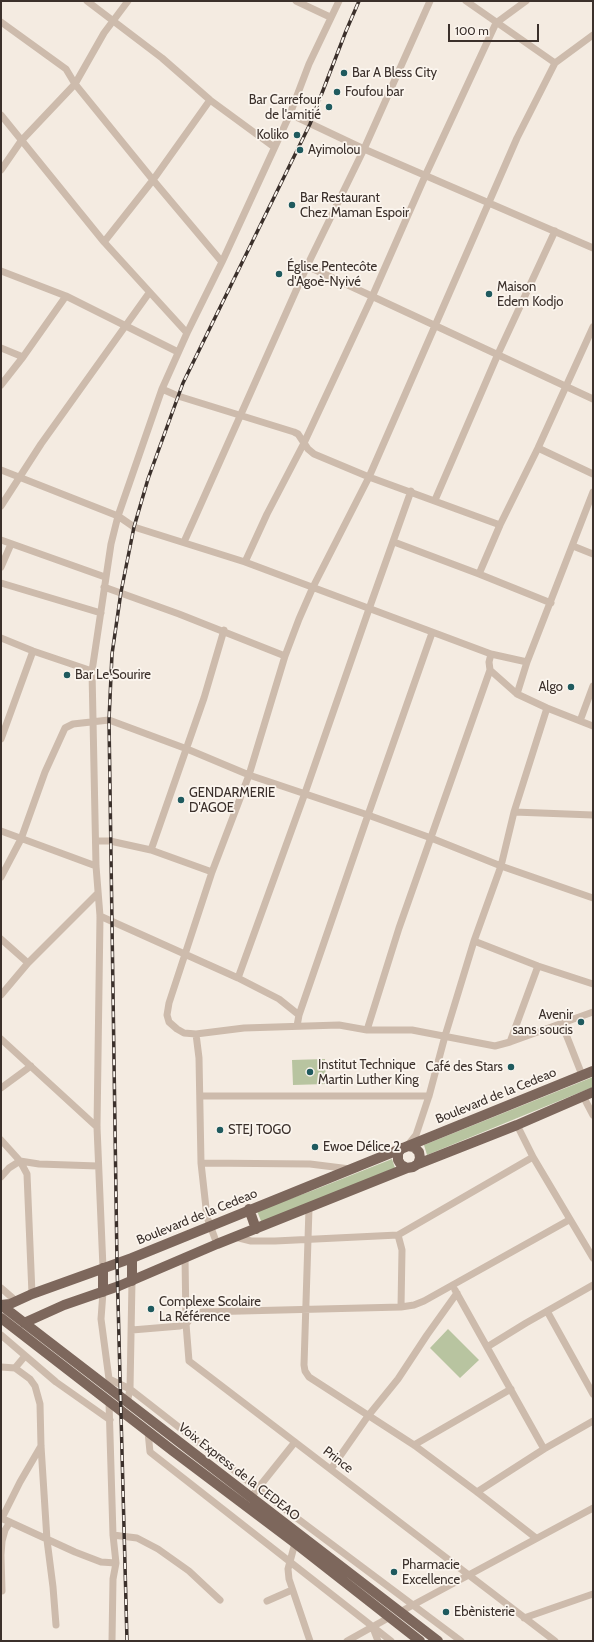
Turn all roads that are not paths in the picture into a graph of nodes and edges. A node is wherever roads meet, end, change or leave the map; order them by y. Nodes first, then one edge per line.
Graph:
1 (88, 1) edge
2 (128, 1) edge
3 (296, 1) edge
4 (339, 1) edge
5 (430, 1) edge
6 (466, 1) edge
7 (526, 1) edge
8 (330, 17) junction
9 (113, 21) junction
10 (1, 22) edge
11 (496, 23) junction
12 (593, 35) edge
13 (555, 63) junction
14 (75, 84) junction
15 (210, 100) junction
16 (290, 114) junction
17 (1, 115) edge
18 (21, 142) junction
19 (274, 147) junction
20 (364, 149) junction
21 (1, 170) edge
22 (426, 174) junction
23 (153, 180) junction
24 (488, 203) junction
25 (555, 231) junction
26 (104, 242) junction
27 (593, 248) edge
28 (222, 262) junction
29 (307, 266) junction
30 (1, 271) edge
31 (149, 293) junction
32 (66, 296) junction
33 (372, 297) junction
34 (435, 325) junction
35 (126, 326) junction
36 (593, 327) edge
37 (187, 333) junction
38 (1, 348) edge
39 (178, 352) junction
40 (498, 354) junction
41 (23, 357) junction
42 (1, 385) edge
43 (565, 386) junction
44 (162, 389) junction
45 (593, 399) edge
46 (242, 416) junction
47 (304, 443) junction
48 (538, 448) junction
49 (1, 470) edge
50 (593, 474) edge
51 (21, 477) junction
52 (369, 477) junction
53 (411, 491) junction
54 (593, 492) edge
55 (435, 500) junction
56 (1, 506) edge
57 (118, 516) junction
58 (500, 524) junction
59 (1, 540) edge
60 (184, 542) junction
61 (394, 542) junction
62 (11, 544) junction
63 (573, 546) junction
64 (593, 554) edge
65 (245, 562) junction
66 (1, 567) edge
67 (479, 574) junction
68 (105, 577) junction
69 (1, 583) edge
70 (104, 587) junction
71 (313, 587) junction
72 (551, 603) junction
73 (369, 609) junction
74 (101, 613) junction
75 (224, 630) junction
76 (432, 633) junction
77 (1, 638) edge
78 (33, 651) junction
79 (491, 654) junction
80 (286, 656) junction
81 (527, 662) junction
82 (92, 670) junction
83 (490, 670) junction
84 (593, 686) edge
85 (517, 694) junction
86 (547, 708) junction
87 (94, 721) junction
88 (580, 721) junction
89 (593, 726) edge
90 (1, 739) edge
91 (187, 749) junction
92 (249, 775) junction
93 (305, 793) junction
94 (514, 812) junction
95 (368, 815) junction
96 (593, 815) edge
97 (1, 831) edge
98 (431, 838) junction
99 (21, 839) junction
100 (96, 841) junction
101 (151, 850) junction
102 (96, 866) junction
103 (500, 866) junction
104 (212, 872) junction
105 (1, 877) edge
106 (97, 894) junction
107 (593, 898) edge
108 (100, 916) junction
109 (1, 939) edge
110 (474, 941) junction
111 (185, 954) junction
112 (28, 963) junction
113 (538, 966) junction
114 (238, 978) junction
115 (593, 984) edge
116 (1, 995) edge
117 (593, 1012) edge
118 (299, 1015) junction
119 (562, 1024) junction
120 (297, 1026) junction
121 (367, 1030) junction
122 (196, 1034) junction
123 (445, 1036) junction
124 (1, 1039) edge
125 (510, 1042) junction
126 (31, 1066) junction
127 (593, 1071) edge
128 (582, 1075) junction
129 (1, 1088) edge
130 (593, 1092) edge
131 (201, 1096) junction
132 (429, 1096) junction
133 (582, 1096) junction
134 (593, 1115) edge
135 (517, 1125) junction
136 (97, 1127) junction
137 (1, 1140) edge
138 (405, 1147) junction
139 (533, 1157) junction
140 (20, 1161) junction
141 (201, 1164) junction
142 (418, 1164) junction
143 (98, 1166) junction
144 (407, 1168) junction
145 (350, 1169) junction
146 (1, 1177) edge
147 (309, 1208) junction
148 (249, 1209) junction
149 (570, 1220) junction
150 (209, 1225) junction
151 (256, 1229) junction
152 (398, 1235) junction
153 (234, 1237) junction
154 (308, 1240) junction
155 (217, 1244) junction
156 (185, 1257) junction
157 (132, 1258) junction
158 (593, 1258) edge
159 (103, 1268) junction
160 (132, 1281) junction
161 (452, 1284) junction
162 (593, 1285) edge
163 (1, 1288) edge
164 (103, 1292) junction
165 (457, 1293) junction
166 (32, 1294) junction
167 (16, 1301) junction
168 (1, 1305) edge
169 (401, 1307) junction
170 (306, 1309) junction
171 (547, 1311) junction
172 (1, 1318) edge
173 (24, 1323) junction
174 (186, 1324) junction
175 (132, 1330) junction
176 (1, 1335) edge
177 (487, 1347) junction
178 (25, 1356) junction
179 (1, 1367) edge
180 (15, 1368) junction
181 (130, 1389) junction
182 (511, 1389) junction
183 (593, 1394) edge
184 (109, 1402) junction
185 (127, 1403) junction
186 (368, 1416) junction
187 (110, 1420) junction
188 (593, 1421) edge
189 (148, 1432) junction
190 (295, 1442) junction
191 (414, 1445) junction
192 (41, 1446) junction
193 (544, 1449) junction
194 (331, 1469) junction
195 (258, 1489) junction
196 (477, 1492) junction
197 (251, 1498) junction
198 (593, 1508) edge
199 (2, 1518) edge
200 (10, 1522) junction
201 (113, 1535) junction
202 (536, 1538) junction
203 (47, 1540) junction
204 (295, 1543) junction
205 (290, 1562) junction
206 (116, 1563) junction
207 (468, 1575) junction
208 (292, 1590) junction
209 (2, 1591) dead end
210 (593, 1594) edge
211 (220, 1600) dead end
212 (267, 1601) dead end
213 (413, 1605) junction
214 (400, 1612) junction
215 (390, 1617) junction
216 (524, 1618) junction
217 (56, 1625) dead end
218 (373, 1627) junction
219 (552, 1640) edge
220 (112, 1641) edge
221 (310, 1641) edge
222 (347, 1641) edge
223 (378, 1641) edge
224 (390, 1641) edge
225 (420, 1641) edge
226 (438, 1641) edge
227 (461, 1641) edge

1 - 9 street
2 - 9 street
3 - 8 street
4 - 8 street
5 - 20 street
6 - 11 street
7 - 11 street
8 - 16 street
9 - 14 street
9 - 15 street
10 - 14 street
11 - 13 street
11 - 22 street
12 - 13 street
13 - 24 street
14 - 18 street
14 - 23 street
15 - 19 street
15 - 23 street
16 - 19 street
16 - 20 street
17 - 18 street
18 - 21 street
18 - 26 street
19 - 28 street
20 - 22 street
20 - 29 street
22 - 24 street
22 - 33 street
23 - 26 street
23 - 28 street
24 - 25 street
24 - 34 street
25 - 27 street
25 - 40 street
26 - 31 street
28 - 37 street
29 - 33 street
29 - 46 street
30 - 32 street
31 - 35 street
31 - 37 street
32 - 35 street
32 - 41 street
33 - 34 street
33 - 47 street
34 - 40 street
34 - 52 street
35 - 39 street
35 - 51 street
36 - 43 street
37 - 39 street
38 - 41 street
39 - 44 street
40 - 43 street
40 - 55 street
41 - 42 street
43 - 45 street
43 - 48 street
44 - 46 street
44 - 57 street
46 - 47 street
46 - 60 street
47 - 52 street
47 - 65 street
48 - 50 street
48 - 58 street
49 - 51 street
51 - 56 street
51 - 57 street
52 - 53 street
52 - 71 street
53 - 55 street
53 - 61 street
54 - 63 street
55 - 58 street
57 - 60 street
57 - 68 street
58 - 67 street
59 - 62 street
60 - 65 street
61 - 67 street
61 - 73 street
62 - 66 street
62 - 68 street
63 - 64 street
63 - 72 street
65 - 71 street
67 - 72 street
68 - 70 street
69 - 74 street
70 - 74 street
70 - 75 street
71 - 73 street
71 - 80 street
72 - 81 street
73 - 76 street
73 - 93 street
74 - 82 street
75 - 80 street
75 - 91 street
76 - 79 street
76 - 95 street
77 - 78 street
78 - 82 street
78 - 90 street
79 - 81 street
79 - 83 street
80 - 92 street
81 - 85 street
82 - 87 street
83 - 85 street
83 - 98 street
84 - 88 street
85 - 86 street
86 - 88 street
86 - 94 street
87 - 91 street
87 - 99 street
87 - 100 street
88 - 89 street
91 - 92 street
91 - 101 street
92 - 93 street
92 - 104 street
93 - 95 street
93 - 114 street
94 - 96 street
94 - 103 street
95 - 98 street
95 - 118 street
97 - 99 street
98 - 103 street
98 - 121 street
99 - 102 street
99 - 105 street
100 - 101 street
100 - 102 street
101 - 104 street
102 - 106 street
103 - 107 street
103 - 110 street
104 - 111 street
106 - 108 street
106 - 112 street
108 - 111 street
108 - 136 street
109 - 112 street
110 - 113 street
110 - 123 street
111 - 114 street
111 - 122 street
112 - 116 street
113 - 115 street
113 - 125 street
114 - 118 street
117 - 119 street
118 - 120 street
119 - 125 street
119 - 128 street
120 - 121 street
120 - 122 street
121 - 123 street
122 - 131 street
123 - 125 street
123 - 132 street
124 - 126 street
126 - 129 street
126 - 136 street
127 - 128 main road, Boulevard de la Cedeao
128 - 138 main road, Boulevard de la Cedeao
130 - 133 main road
131 - 132 street
131 - 141 street
132 - 138 street
133 - 134 street
133 - 135 main road
135 - 139 street
135 - 142 main road
136 - 143 street
137 - 140 street
138 - 142 main road
138 - 144 main road
138 - 145 main road, Boulevard de la Cedeao
139 - 149 street
139 - 152 street
140 - 143 street
140 - 146 street
140 - 166 street
141 - 145 street
141 - 150 street
142 - 144 main road
143 - 159 street
144 - 147 main road
145 - 148 main road, Boulevard de la Cedeao
147 - 151 main road
147 - 154 street
148 - 150 main road, Boulevard de la Cedeao
148 - 151 main road
149 - 158 street
149 - 161 street
150 - 155 street
150 - 157 main road, Boulevard de la Cedeao
151 - 153 main road
152 - 154 street
152 - 169 street
153 - 154 street
153 - 155 main road
154 - 170 street
155 - 156 main road
156 - 160 main road
156 - 174 street, Prince
157 - 159 main road, Boulevard de la Cedeao
157 - 160 main road
159 - 164 main road
159 - 166 main road, Boulevard de la Cedeao
160 - 164 main road
160 - 175 street
161 - 165 street
161 - 169 street
162 - 171 street
163 - 167 street
164 - 173 main road
164 - 181 street
165 - 177 street
165 - 186 street
166 - 167 main road, Boulevard de la Cedeao
167 - 168 main road, Boulevard de la Cedeao
168 - 173 main road, Voix Express de la CEDEAO
169 - 170 street
170 - 174 street
170 - 186 street
171 - 177 street
171 - 183 street
172 - 173 main road
172 - 184 main road
173 - 185 main road, Voix Express de la CEDEAO
174 - 175 street
174 - 190 street, Prince
175 - 181 street
176 - 178 street
177 - 182 street
178 - 180 street
178 - 187 street
179 - 180 street
180 - 192 street
181 - 185 street
181 - 195 street
182 - 191 street
182 - 193 street
184 - 187 street
184 - 189 main road
185 - 197 main road, Voix Express de la CEDEAO
186 - 191 street
186 - 194 street
187 - 201 street
188 - 193 street
189 - 204 main road
189 - 205 street
190 - 194 street, Prince
190 - 195 street
191 - 196 street
192 - 199 street
192 - 203 street
193 - 196 street
194 - 207 street, Prince
195 - 197 street
195 - 213 street
196 - 202 street
197 - 214 main road, Voix Express de la CEDEAO
198 - 202 street
199 - 200 street
200 - 203 street
200 - 209 street
201 - 206 street
201 - 211 street
202 - 207 street
203 - 206 street
203 - 217 street
204 - 205 street
204 - 215 main road
205 - 208 street
205 - 218 street
206 - 220 street
207 - 213 street
207 - 216 street, Prince
208 - 212 street
208 - 221 street
210 - 216 street
213 - 214 street
213 - 227 street
214 - 226 main road, Voix Express de la CEDEAO
215 - 218 street
215 - 225 main road
216 - 219 street, Prince
218 - 222 street
218 - 223 street
218 - 224 street

